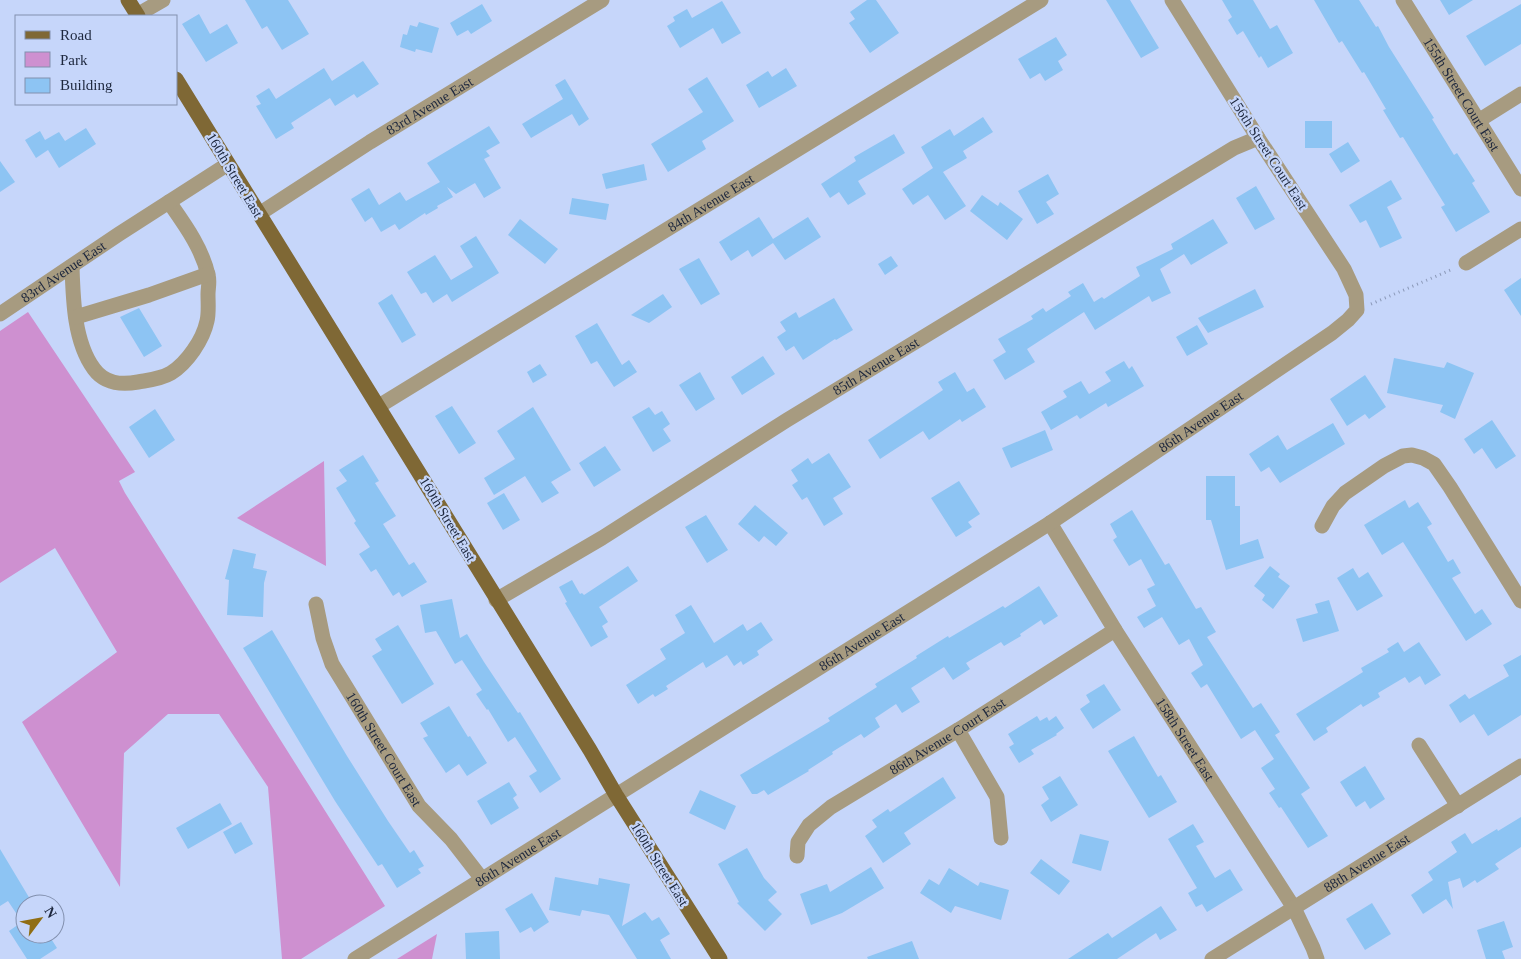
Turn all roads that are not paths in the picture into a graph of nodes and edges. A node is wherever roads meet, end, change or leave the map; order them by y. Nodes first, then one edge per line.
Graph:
1 (128, 0) edge
2 (163, 0) edge
3 (602, 0) edge
4 (1041, 0) edge
5 (1172, 0) edge
6 (1403, 0) edge
7 (137, 15) edge
8 (140, 15) edge
9 (178, 82) edge
10 (1521, 94) edge
11 (1478, 121) junction
12 (1258, 138) junction
13 (228, 164) junction
14 (1521, 189) edge
15 (169, 202) junction
16 (259, 214) junction
17 (1521, 229) edge
18 (1466, 263) road end
19 (72, 266) junction
20 (208, 274) junction
21 (1357, 310) joint
22 (0, 314) edge
23 (76, 317) junction
24 (379, 406) junction
25 (1050, 522) junction
26 (1322, 526) dead end
27 (496, 600) junction
28 (1521, 601) edge
29 (316, 604) dead end
30 (1115, 630) junction
31 (958, 730) junction
32 (1419, 745) dead end
33 (1521, 766) edge
34 (616, 795) junction
35 (1458, 806) junction
36 (1000, 838) dead end
37 (797, 856) dead end
38 (482, 879) junction
39 (1294, 908) junction
40 (355, 959) edge
41 (720, 959) edge
42 (1212, 959) edge
43 (1317, 959) edge

1 - 7 main road
2 - 8 street
3 - 16 street, 83rd Avenue East
4 - 24 street, 84th Avenue East
5 - 12 street, 156th Street Court East
6 - 11 street, 155th Street Court East
9 - 13 main road, 160th Street East
10 - 11 street
11 - 14 street, 155th Street Court East
12 - 21 street, 156th Street Court East
12 - 27 street, 85th Avenue East
13 - 15 street, 83rd Avenue East
13 - 16 main road, 160th Street East
15 - 19 street, 83rd Avenue East
15 - 20 street
16 - 24 main road, 160th Street East
17 - 18 street
19 - 22 street, 83rd Avenue East
19 - 23 street
20 - 23 street
20 - 23 street
21 - 25 street, 86th Avenue East
24 - 27 main road, 160th Street East
25 - 30 street, 158th Street East
25 - 34 street, 86th Avenue East
26 - 28 street
27 - 34 main road, 160th Street East
29 - 38 street, 160th Street Court East
30 - 31 street, 86th Avenue Court East
30 - 39 street, 158th Street East
31 - 36 street
31 - 37 street, 86th Avenue Court East
32 - 35 street
33 - 35 street, 88th Avenue East
34 - 38 street, 86th Avenue East
34 - 41 main road, 160th Street East
35 - 39 street, 88th Avenue East
38 - 40 street, 86th Avenue East
39 - 42 street, 88th Avenue East
39 - 43 street, 158th Street East

